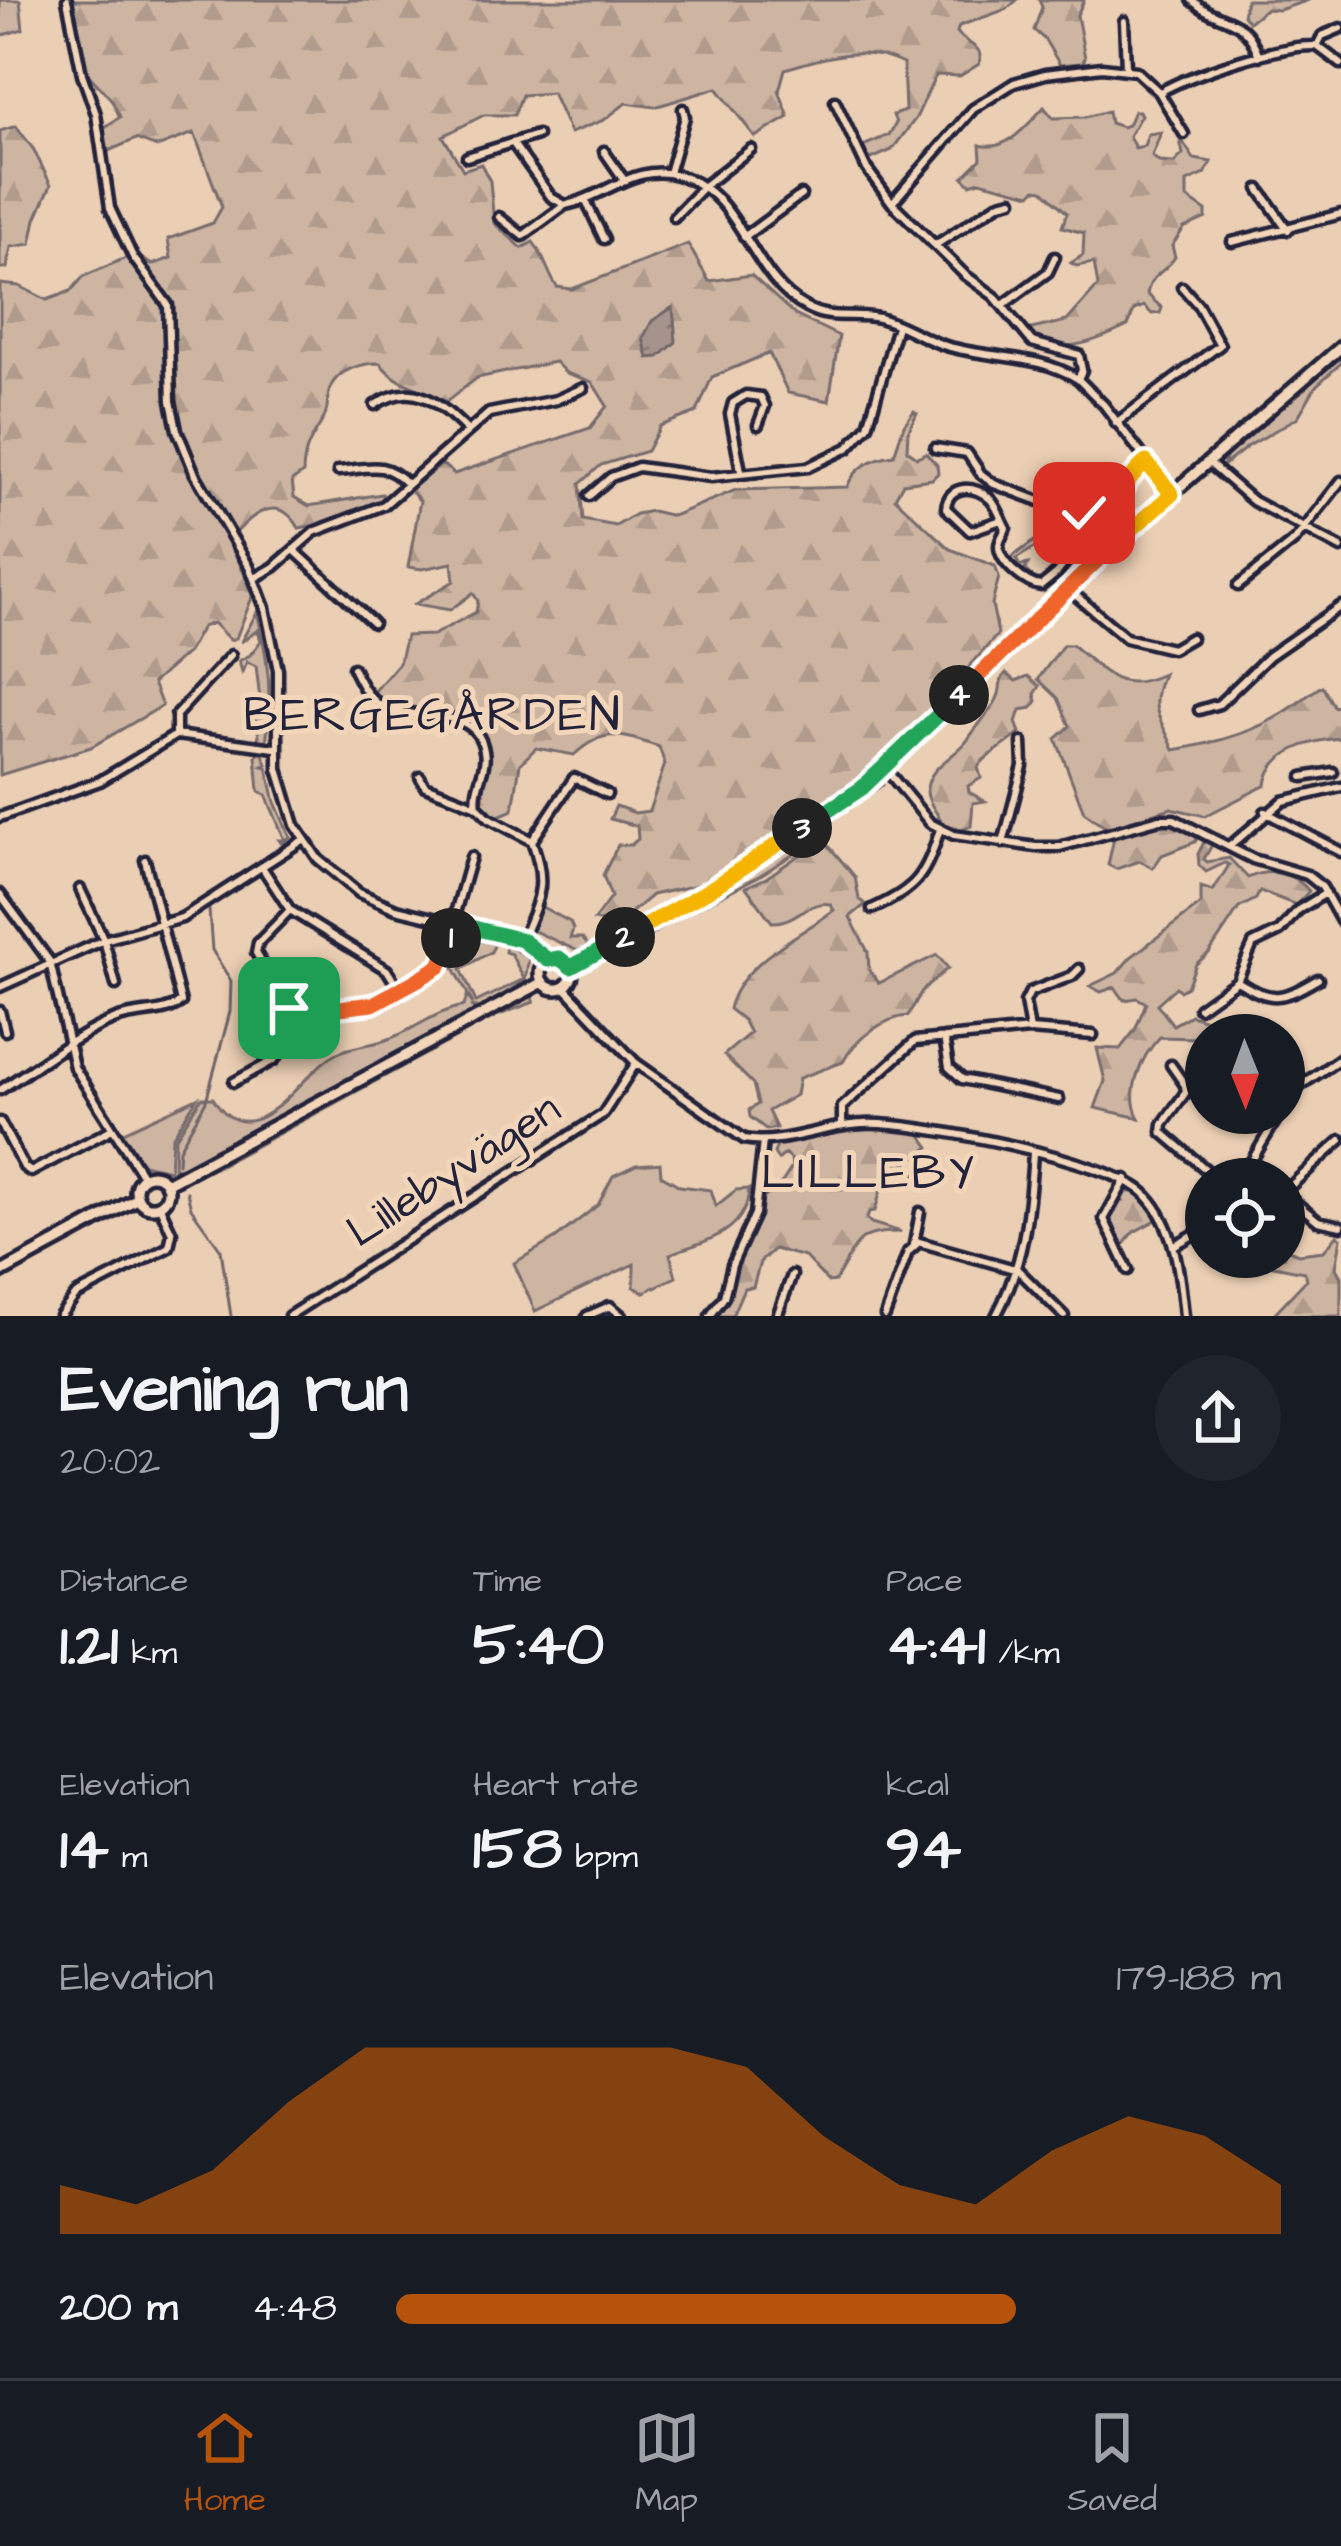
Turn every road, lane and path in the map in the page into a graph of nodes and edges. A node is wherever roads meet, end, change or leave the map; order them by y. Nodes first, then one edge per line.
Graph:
1 (67, 0) edge
2 (1192, 0) edge
3 (1124, 21) dead end
4 (1341, 28) edge
5 (1316, 46) junction
6 (1259, 56) junction
7 (1341, 64) edge
8 (1126, 67) junction
9 (1160, 92) junction
10 (836, 100) dead end
11 (683, 109) dead end
12 (1184, 134) dead end
13 (537, 135) dead end
14 (514, 145) junction
15 (751, 149) dead end
16 (604, 152) dead end
17 (467, 157) dead end
18 (669, 173) junction
19 (624, 180) junction
20 (704, 186) junction
21 (1259, 189) dead end
22 (801, 194) dead end
23 (585, 199) junction
24 (1012, 200) dead end
25 (892, 203) junction
26 (565, 205) junction
27 (1341, 214) edge
28 (674, 217) dead end
29 (499, 218) dead end
30 (1288, 230) junction
31 (744, 237) junction
32 (604, 238) dead end
33 (1232, 242) dead end
34 (937, 244) junction
35 (1055, 257) dead end
36 (1182, 287) dead end
37 (1003, 305) junction
38 (897, 326) junction
39 (1341, 347) edge
40 (1078, 379) junction
41 (583, 388) dead end
42 (375, 405) dead end
43 (1116, 423) junction
44 (758, 425) dead end
45 (468, 430) junction
46 (934, 448) dead end
47 (1146, 462) junction
48 (1209, 464) junction
49 (338, 471) dead end
50 (741, 471) junction
51 (1341, 481) edge
52 (407, 484) junction
53 (1172, 494) junction
54 (589, 496) dead end
55 (1102, 518) junction
56 (1001, 520) junction
57 (1303, 528) junction
58 (1341, 548) edge
59 (294, 550) junction
60 (255, 578) junction
61 (1238, 586) dead end
62 (1068, 589) junction
63 (1341, 605) edge
64 (373, 623) dead end
65 (1191, 638) dead end
66 (231, 655) dead end
67 (352, 668) dead end
68 (1199, 710) dead end
69 (176, 735) junction
70 (1022, 742) dead end
71 (277, 748) junction
72 (884, 767) junction
73 (1337, 772) edge
74 (420, 777) dead end
75 (1303, 778) dead end
76 (1338, 788) edge
77 (607, 794) dead end
78 (477, 806) junction
79 (1264, 812) junction
80 (0, 817) edge
81 (940, 829) junction
82 (303, 840) junction
83 (532, 841) junction
84 (1004, 843) junction
85 (1230, 846) junction
86 (1341, 852) edge
87 (472, 857) dead end
88 (145, 860) dead end
89 (262, 867) junction
90 (80, 889) dead end
91 (1326, 893) junction
92 (0, 894) edge
93 (872, 909) dead end
94 (290, 910) junction
95 (1341, 921) edge
96 (164, 923) junction
97 (454, 923) junction
98 (104, 940) junction
99 (522, 940) junction
100 (548, 960) junction
101 (50, 962) junction
102 (571, 967) junction
103 (1079, 969) dead end
104 (1318, 979) dead end
105 (1237, 981) junction
106 (543, 982) junction
107 (116, 986) dead end
108 (0, 987) edge
109 (564, 987) junction
110 (399, 989) junction
111 (1199, 1008) dead end
112 (0, 1011) edge
113 (300, 1028) junction
114 (5, 1030) dead end
115 (1030, 1030) junction
116 (1094, 1034) dead end
117 (944, 1038) junction
118 (69, 1048) junction
119 (1341, 1058) edge
120 (637, 1064) junction
121 (1171, 1065) dead end
122 (234, 1082) dead end
123 (1305, 1082) edge
124 (0, 1090) edge
125 (1059, 1100) dead end
126 (0, 1122) edge
127 (842, 1125) junction
128 (112, 1129) junction
129 (1341, 1140) edge
130 (763, 1141) junction
131 (1034, 1153) junction
132 (1192, 1158) edge
133 (1305, 1173) edge
134 (144, 1178) junction
135 (1126, 1179) junction
136 (166, 1184) junction
137 (138, 1198) junction
138 (159, 1205) junction
139 (1305, 1211) edge
140 (920, 1212) dead end
141 (1341, 1226) edge
142 (1185, 1239) edge
143 (914, 1244) junction
144 (1173, 1246) junction
145 (1018, 1270) junction
146 (1128, 1270) dead end
147 (0, 1273) edge
148 (792, 1275) dead end
149 (60, 1316) edge
150 (289, 1316) edge
151 (587, 1316) edge
152 (622, 1316) edge
153 (710, 1316) edge
154 (778, 1316) edge
155 (885, 1316) edge
156 (995, 1316) edge
157 (1064, 1316) edge
158 (1184, 1316) edge

1 - 60 street
2 - 6 street
3 - 8 street
4 - 5 street
5 - 6 street
5 - 7 street
6 - 9 street
8 - 9 street
8 - 25 street
9 - 12 street
10 - 25 street
11 - 18 street
13 - 14 street
14 - 17 street
14 - 26 street
15 - 20 street
16 - 19 street
18 - 19 street
18 - 20 street
19 - 23 street
20 - 28 street
20 - 31 street
21 - 30 street
22 - 31 street
23 - 26 street
23 - 32 street
24 - 34 street
25 - 34 street
26 - 29 street
27 - 30 street
30 - 33 street
31 - 38 street
34 - 37 street
35 - 37 street
36 - 43 street
37 - 40 street
38 - 40 street
38 - 50 street
39 - 48 street
40 - 43 street
41 - 45 street
42 - 45 street
43 - 47 street
44 - 50 street
45 - 52 street
46 - 55 street
47 - 53 street
47 - 55 street
48 - 53 street
48 - 57 street
49 - 52 street
50 - 54 street
51 - 57 street
52 - 59 street
53 - 62 street
55 - 56 street
56 - 56 street
57 - 58 street
57 - 61 street
59 - 60 street
59 - 64 street
60 - 71 street
62 - 65 street
62 - 72 street
63 - 68 street
66 - 69 street
67 - 78 street
69 - 71 street
69 - 80 street
70 - 84 street
71 - 82 street
72 - 81 street
72 - 102 street
73 - 75 street
73 - 76 street
74 - 78 street
76 - 79 street
77 - 83 street
78 - 83 street
79 - 85 street
79 - 86 street
81 - 84 street
81 - 93 street
82 - 89 street
82 - 97 street
83 - 99 street
84 - 85 street
85 - 91 street
87 - 97 street
88 - 96 street
89 - 94 street
89 - 96 street
90 - 98 street
91 - 95 street
91 - 105 street
92 - 101 street
94 - 110 street
94 - 113 street
96 - 98 street
96 - 118 street
97 - 99 street
97 - 110 street
98 - 101 street
98 - 107 street
99 - 100 street
100 - 102 street
100 - 106 street
101 - 108 street
101 - 118 street
102 - 109 street
103 - 115 street
104 - 105 street
105 - 111 street
106 - 109 street
106 - 136 street
109 - 120 street
110 - 113 street
112 - 114 street
113 - 122 street
115 - 116 street
115 - 117 street
117 - 125 street
117 - 127 street
118 - 124 street
118 - 128 street
119 - 123 street
120 - 130 street
120 - 150 street, Lillebyvägen
121 - 132 street
126 - 128 street
127 - 130 street
127 - 131 street
128 - 134 street
129 - 133 street
130 - 153 street
131 - 135 street
131 - 145 street
134 - 136 street
134 - 137 street
135 - 144 street
135 - 146 street
136 - 138 street
137 - 138 street
137 - 147 street
138 - 149 street
139 - 141 street
140 - 143 street
142 - 144 street
143 - 145 street
143 - 155 street
144 - 158 street
145 - 156 street
145 - 157 street
148 - 154 street
151 - 152 street

